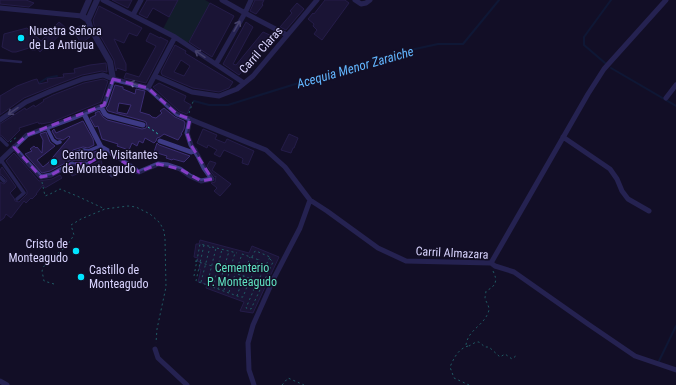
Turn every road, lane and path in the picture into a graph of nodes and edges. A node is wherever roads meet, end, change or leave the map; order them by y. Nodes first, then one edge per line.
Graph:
1 (89, 0) edge
2 (97, 0) edge
3 (103, 0) edge
4 (141, 0) edge
5 (222, 0) edge
6 (251, 0) edge
7 (317, 0) edge
8 (355, 0) edge
9 (370, 0) edge
10 (666, 0) edge
11 (0, 8) edge
12 (245, 13) junction
13 (133, 15) junction
14 (82, 16) junction
15 (88, 20) junction
16 (288, 35) junction
17 (175, 37) junction
18 (0, 60) edge
19 (21, 62) dead end
20 (216, 64) junction
21 (155, 76) junction
22 (113, 79) junction
23 (244, 83) junction
24 (676, 85) edge
25 (148, 88) junction
26 (195, 97) dead end
27 (666, 98) dead end
28 (101, 106) junction
29 (84, 114) junction
30 (189, 118) junction
31 (0, 120) edge
32 (143, 125) joint
33 (47, 128) junction
34 (17, 136) dead end
35 (564, 137) junction
36 (0, 138) edge
37 (159, 138) joint
38 (60, 142) dead end
39 (7, 145) joint
40 (100, 146) junction
41 (14, 147) junction
42 (194, 150) junction
43 (108, 152) junction
44 (74, 153) dead end
45 (0, 160) edge
46 (72, 164) joint
47 (138, 172) junction
48 (112, 175) dead end
49 (0, 177) edge
50 (41, 177) junction
51 (4, 181) dead end
52 (17, 199) dead end
53 (310, 200) junction
54 (105, 210) junction
55 (648, 211) dead end
56 (204, 244) junction
57 (210, 246) junction
58 (216, 247) junction
59 (222, 249) junction
60 (229, 251) junction
61 (251, 257) junction
62 (270, 257) junction
63 (196, 261) junction
64 (200, 263) junction
65 (206, 265) junction
66 (493, 265) junction
67 (212, 266) junction
68 (218, 268) junction
69 (223, 269) junction
70 (230, 271) junction
71 (235, 274) junction
72 (194, 276) dead end
73 (243, 277) junction
74 (250, 279) junction
75 (258, 281) junction
76 (201, 283) junction
77 (263, 283) junction
78 (54, 284) dead end
79 (207, 286) junction
80 (271, 286) junction
81 (212, 287) junction
82 (218, 289) junction
83 (223, 291) junction
84 (229, 293) junction
85 (237, 296) junction
86 (469, 346) junction
87 (155, 350) joint
88 (517, 355) dead end
89 (676, 370) edge
90 (0, 381) edge
91 (7, 385) edge
92 (187, 385) edge
93 (254, 385) edge
94 (282, 385) edge
95 (304, 385) edge
96 (469, 385) edge

1 - 14 street
2 - 15 street
3 - 13 street
4 - 13 street
5 - 12 street
6 - 12 street
7 - 16 street, Carril Claras
8 - 9 street
10 - 35 street
11 - 14 street
12 - 16 street
20 -> 12 street
13 - 17 street
14 - 15 street
15 - 22 street
16 - 23 street, Carril Claras
20 -> 17 street
17 - 21 street
18 - 19 lane
20 - 23 street
21 - 23 street, Carril Claras
21 - 25 street
25 -> 22 street
22 - 28 street
22 -> 31 street
24 - 27 street
25 - 30 street
26 - 30 path
28 - 29 street
28 - 32 street
29 - 33 street
29 - 40 street
30 - 42 street
30 - 53 street
32 - 37 path
33 - 38 street
33 - 41 street
34 - 39 path
35 - 55 street
35 - 66 street
36 - 39 street
37 - 42 street
40 - 43 street
40 - 44 street
41 - 45 street
41 - 50 street
42 - 47 street
43 - 46 street
43 - 47 street
45 - 52 street
46 - 50 street
47 - 48 street
49 - 51 street
50 - 54 path
53 - 66 street, Carril Almazara
53 - 80 street
54 - 78 path
54 - 87 path
56 - 57 path
56 - 63 path
56 - 64 path
57 - 58 path
57 - 65 path
58 - 59 path
58 - 67 path
59 - 60 path
59 - 68 path
60 - 69 path
60 - 70 path
61 - 62 path
61 - 71 path
61 - 73 path
61 - 74 path
62 - 75 path
62 - 77 path
63 - 64 path
63 - 72 path
64 - 65 path
64 - 76 path
65 - 67 path
65 - 76 path
66 - 86 path
66 - 89 street, Carril Almazara
67 - 68 path
67 - 79 path
68 - 69 path
68 - 81 path
69 - 70 path
69 - 82 path
70 - 71 path
70 - 83 path
71 - 73 path
71 - 84 path
73 - 74 path
73 - 85 path
74 - 75 path
74 - 85 path
75 - 77 path
75 - 77 path
76 - 79 path
77 - 80 path
79 - 81 path
80 - 93 street
81 - 82 path
82 - 83 path
83 - 84 path
84 - 85 path
86 - 88 path
86 - 96 path
87 - 92 street
90 - 91 street
94 - 95 path

